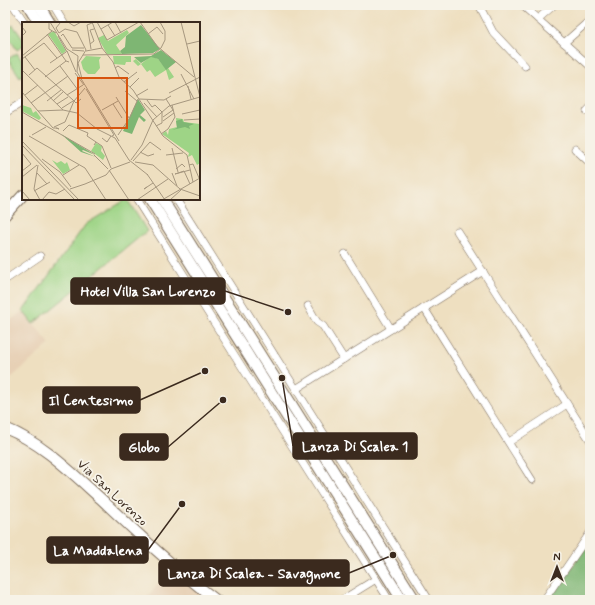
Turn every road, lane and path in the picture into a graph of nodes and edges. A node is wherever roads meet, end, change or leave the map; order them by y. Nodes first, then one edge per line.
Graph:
1 (13, 5) edge
2 (28, 5) edge
3 (39, 5) edge
4 (53, 5) edge
5 (479, 5) edge
6 (522, 5) edge
7 (554, 5) edge
8 (60, 16) junction
9 (538, 19) junction
10 (590, 20) edge
11 (24, 22) edge
12 (45, 22) edge
13 (46, 22) edge
14 (48, 22) edge
15 (63, 22) edge
16 (564, 43) junction
17 (525, 66) dead end
18 (590, 66) edge
19 (22, 103) edge
20 (5, 113) edge
21 (575, 149) dead end
22 (590, 163) edge
23 (22, 196) edge
24 (137, 200) edge
25 (151, 200) edge
26 (163, 200) edge
27 (177, 200) edge
28 (5, 215) edge
29 (147, 216) junction
30 (457, 231) dead end
31 (176, 241) junction
32 (345, 254) dead end
33 (40, 256) dead end
34 (483, 270) junction
35 (5, 280) edge
36 (308, 306) dead end
37 (424, 308) junction
38 (391, 329) junction
39 (344, 359) junction
40 (296, 389) junction
41 (567, 404) junction
42 (5, 428) edge
43 (590, 440) edge
44 (509, 442) junction
45 (532, 480) dead end
46 (590, 534) edge
47 (376, 580) junction
48 (216, 600) edge
49 (342, 600) edge
50 (389, 600) edge
51 (402, 600) edge
52 (415, 600) edge
53 (429, 600) edge
54 (544, 600) edge

1 - 11 street
2 - 12 street
3 - 13 street
4 - 8 street
5 - 17 street
6 - 9 street
7 - 9 street
8 - 14 street
8 - 15 street
9 - 16 street
10 - 16 street
16 - 18 street
19 - 20 street
21 - 22 street
23 - 28 street
24 - 29 street
25 - 31 street
26 - 52 street
27 - 40 street
29 - 31 street
29 - 47 street
30 - 34 street
31 - 51 street
32 - 38 street
33 - 35 street
34 - 37 street
34 - 41 street
36 - 39 street
37 - 38 street
37 - 44 street
38 - 39 street
39 - 40 street
40 - 53 street
41 - 43 street
41 - 44 street
42 - 48 street, Via San Lorenzo
44 - 45 street
46 - 54 street
47 - 49 street
47 - 50 street

